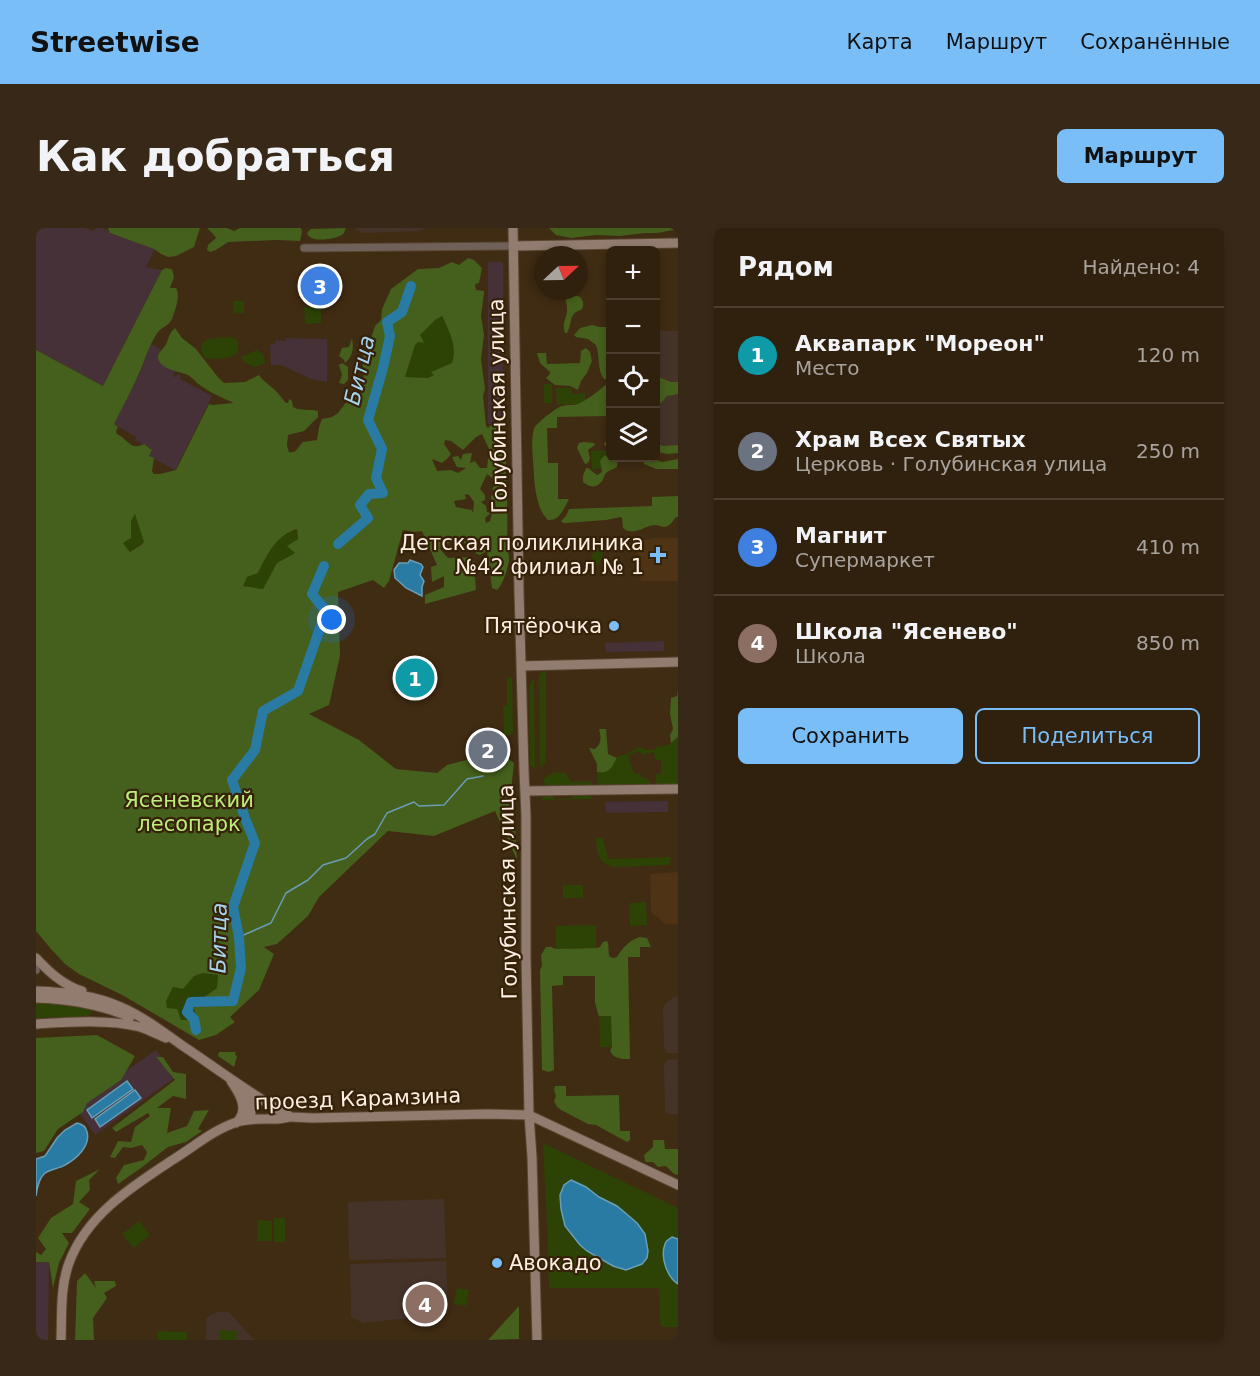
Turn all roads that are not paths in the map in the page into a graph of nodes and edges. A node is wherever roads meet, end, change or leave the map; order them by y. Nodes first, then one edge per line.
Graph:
1 (513, 228) edge
2 (678, 243) edge
3 (513, 246) junction
4 (304, 249) dead end
5 (678, 662) edge
6 (521, 666) junction
7 (678, 789) edge
8 (525, 791) junction
9 (36, 958) edge
10 (36, 991) edge
11 (36, 998) edge
12 (87, 1003) junction
13 (111, 1003) junction
14 (74, 1022) junction
15 (36, 1024) edge
16 (182, 1045) junction
17 (228, 1076) junction
18 (245, 1088) junction
19 (529, 1114) junction
20 (291, 1117) junction
21 (250, 1119) junction
22 (236, 1123) junction
23 (678, 1185) edge
24 (61, 1340) edge
25 (537, 1340) edge

1 - 3 main road, Голубинская улица
2 - 3 main road
3 - 4 street
3 - 6 main road, Голубинская улица
5 - 6 main road
6 - 8 main road, Голубинская улица
7 - 8 main road
8 - 19 main road, Голубинская улица
9 - 13 main road
10 - 13 main road
11 - 12 main road
12 - 14 main road
12 - 16 main road
13 - 16 main road
14 - 15 main road
14 - 16 main road
16 - 17 main road
17 - 18 main road
17 - 22 main road
18 - 20 main road
18 - 21 main road
19 - 20 main road, проезд Карамзина
19 - 23 main road
19 - 25 main road, Голубинская улица
20 - 21 main road, проезд Карамзина
21 - 22 main road, проезд Карамзина
22 - 24 main road, проезд Карамзина

